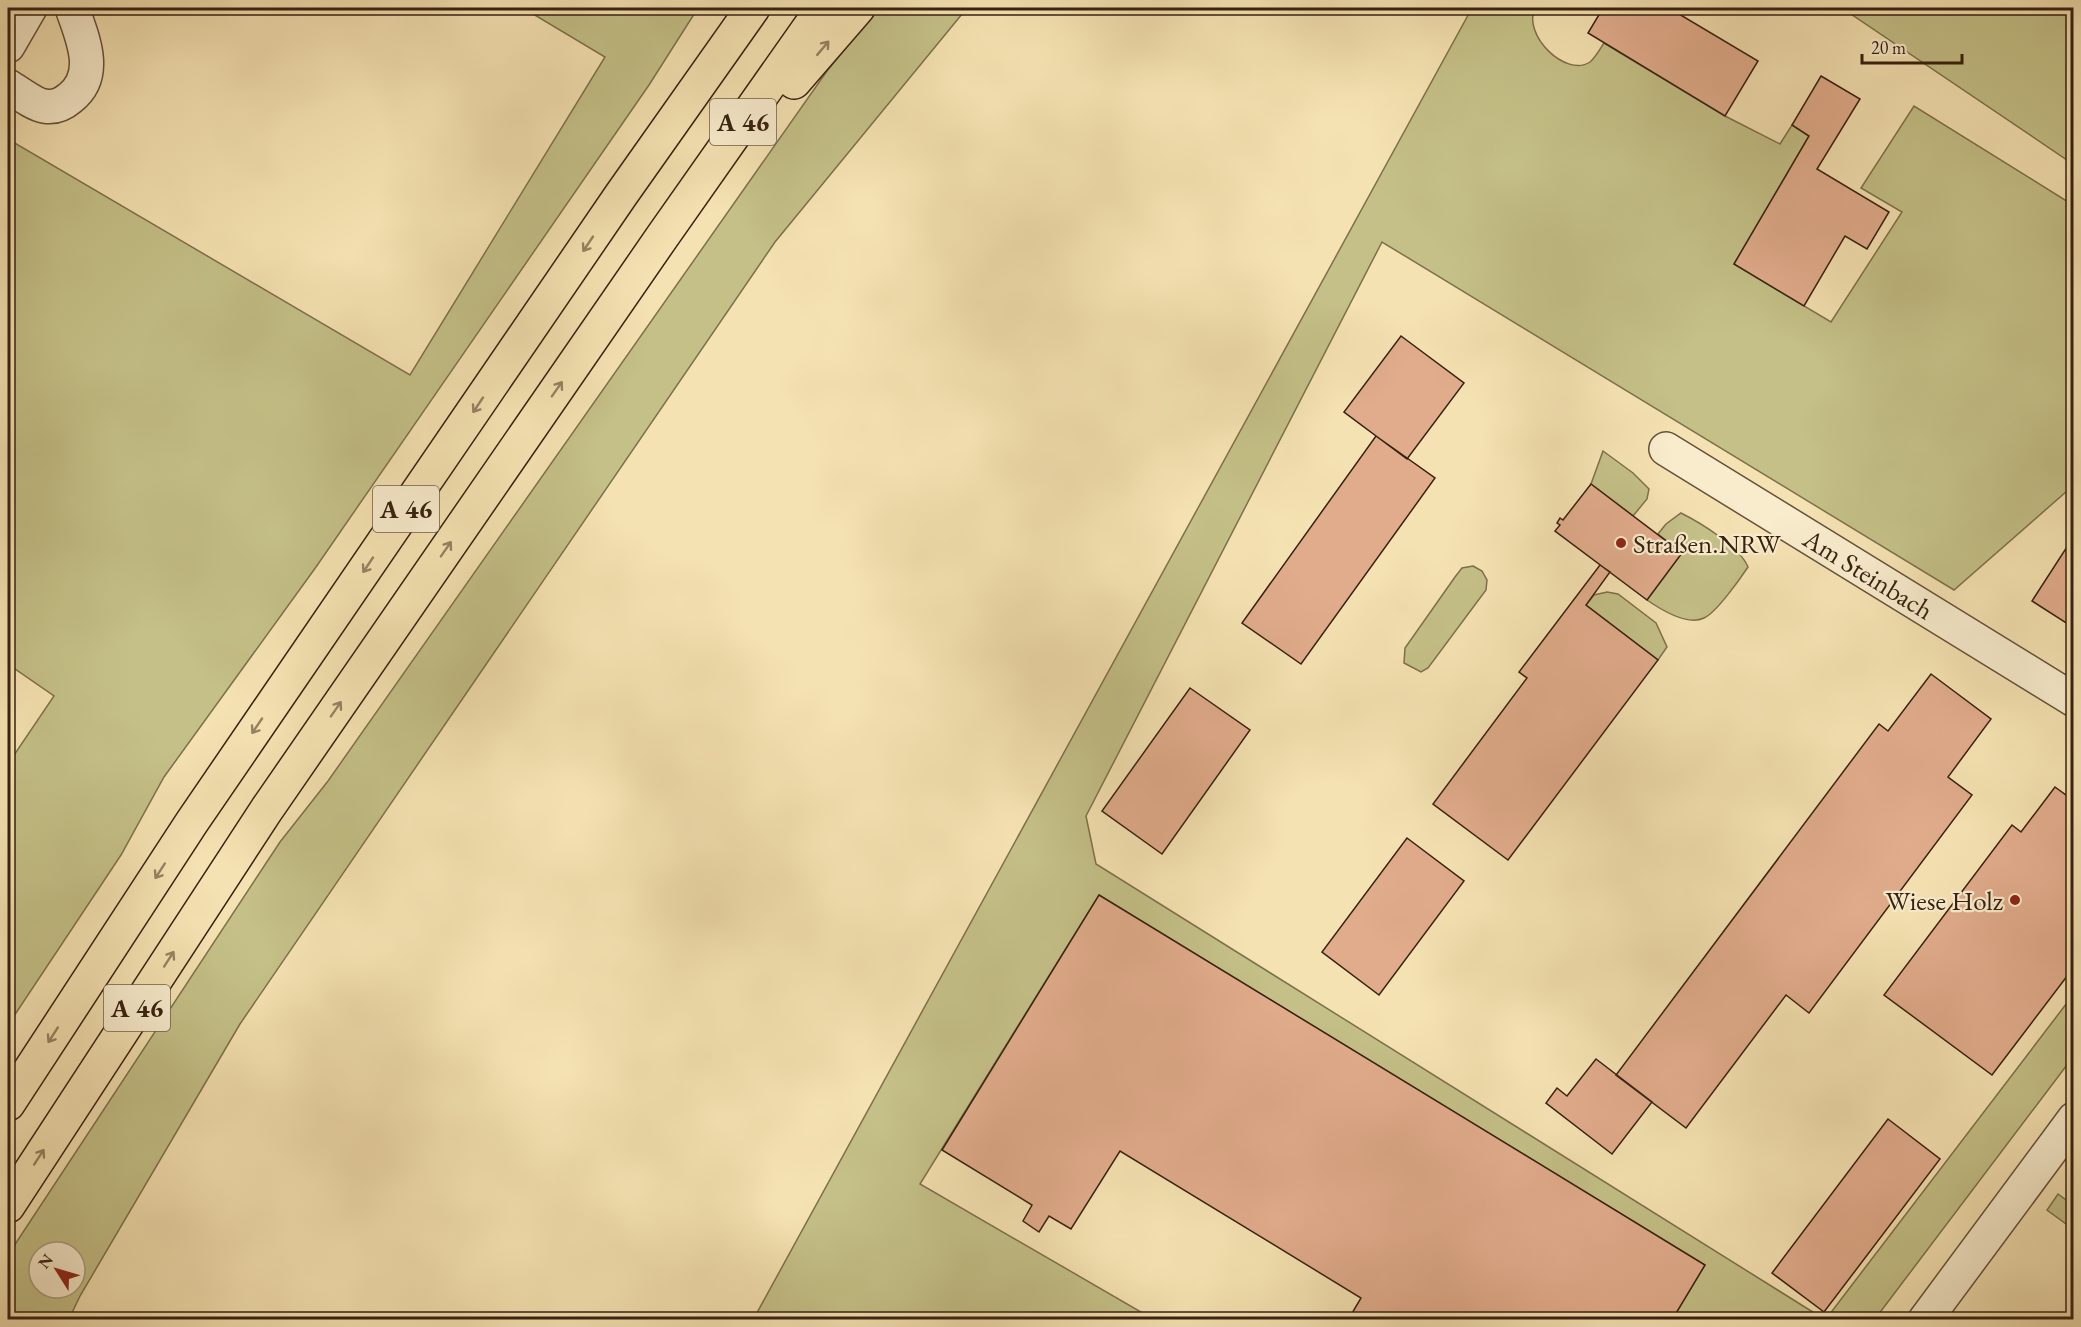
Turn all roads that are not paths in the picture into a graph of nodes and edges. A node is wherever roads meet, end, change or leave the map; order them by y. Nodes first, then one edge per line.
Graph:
1 (30, 8) edge
2 (72, 8) edge
3 (733, 8) edge
4 (753, 8) edge
5 (823, 8) edge
6 (858, 8) edge
7 (8, 46) edge
8 (8, 86) edge
9 (621, 195) junction
10 (662, 237) junction
11 (1666, 449) dead end
12 (2073, 700) edge
13 (8, 1104) edge
14 (2073, 1119) edge
15 (8, 1206) edge
16 (1925, 1320) edge

1 - 7 street
2 - 8 street
3 - 9 highway
4 - 9 highway, A 46
5 - 10 highway, A 46
10 -> 6 highway
9 -> 13 highway, A 46
15 -> 10 highway, A 46
11 - 12 street, Am Steinbach
14 - 16 street

